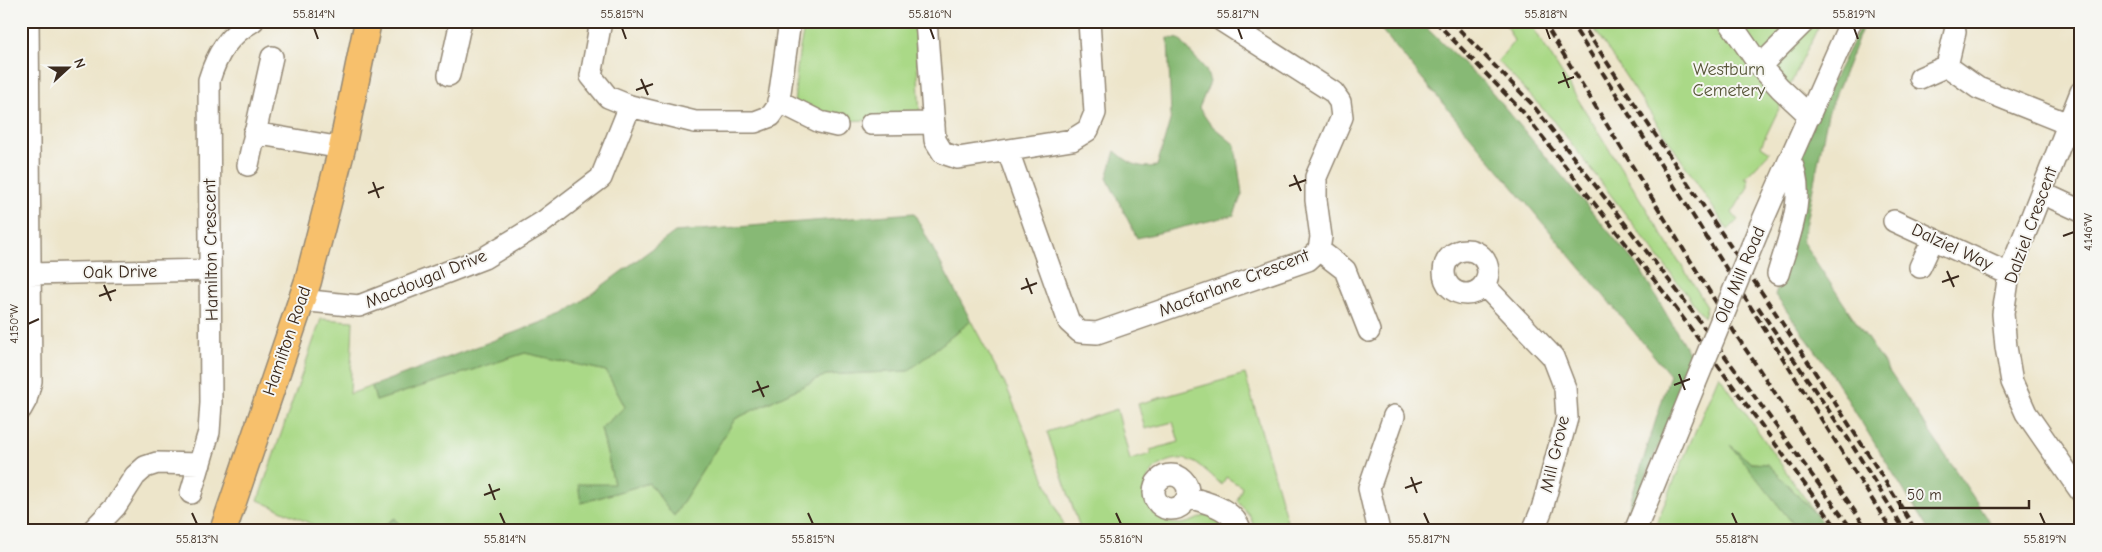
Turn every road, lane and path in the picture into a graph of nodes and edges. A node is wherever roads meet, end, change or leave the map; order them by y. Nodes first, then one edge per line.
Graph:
1 (28, 21) edge
2 (253, 21) edge
3 (368, 21) edge
4 (461, 21) edge
5 (601, 21) edge
6 (790, 21) edge
7 (926, 21) edge
8 (1089, 21) edge
9 (1222, 21) edge
10 (1729, 21) edge
11 (1804, 21) edge
12 (1851, 21) edge
13 (1955, 32) dead end
14 (272, 57) dead end
15 (1760, 66) junction
16 (1947, 66) junction
17 (448, 75) dead end
18 (1920, 78) dead end
19 (2081, 92) edge
20 (778, 101) junction
21 (630, 106) junction
22 (1810, 116) junction
23 (934, 123) junction
24 (871, 124) dead end
25 (2068, 124) junction
26 (836, 126) dead end
27 (254, 133) junction
28 (342, 148) junction
29 (1008, 151) junction
30 (1790, 160) junction
31 (248, 166) dead end
32 (2042, 193) junction
33 (2081, 211) edge
34 (1894, 221) dead end
35 (1933, 239) junction
36 (1319, 250) junction
37 (1920, 267) dead end
38 (210, 270) junction
39 (29, 274) junction
40 (1778, 274) dead end
41 (2009, 274) junction
42 (1484, 285) dead end
43 (300, 300) junction
44 (1369, 331) dead end
45 (21, 409) edge
46 (1394, 416) dead end
47 (200, 464) junction
48 (2081, 492) edge
49 (191, 493) dead end
50 (1188, 497) dead end
51 (92, 531) edge
52 (223, 531) edge
53 (1241, 531) edge
54 (1379, 531) edge
55 (1533, 531) edge
56 (1635, 531) edge

1 - 39 street
2 - 38 street, Hamilton Crescent
3 - 28 main road, Hamilton Road
4 - 17 street
5 - 21 street
6 - 20 street
7 - 23 street
8 - 29 street
9 - 36 street, Macfarlane Crescent
10 - 15 street
11 - 15 street
12 - 22 street, Old Mill Road
13 - 16 street
14 - 27 street
15 - 22 street
16 - 18 street
16 - 25 street
19 - 25 street, Dalziel Crescent
20 - 21 street
20 - 26 street
21 - 43 street, Macdougal Drive
22 - 30 street, Old Mill Road
23 - 24 street
23 - 29 street
25 - 32 street, Dalziel Crescent
27 - 28 street
27 - 31 street
28 - 43 main road, Hamilton Road
29 - 36 street, Macfarlane Crescent
30 - 40 street
30 - 56 street, Old Mill Road, bridge
32 - 33 street
32 - 41 street, Dalziel Crescent
34 - 35 street, Dalziel Way
35 - 37 street
35 - 41 street, Dalziel Way
36 - 44 street
38 - 39 street, Oak Drive
38 - 47 street, Hamilton Crescent
39 - 45 street
41 - 48 street, Dalziel Crescent
42 - 55 street, Mill Grove
43 - 52 main road, Hamilton Road
46 - 54 street
47 - 49 street, Hamilton Crescent
47 - 51 street
50 - 53 street

